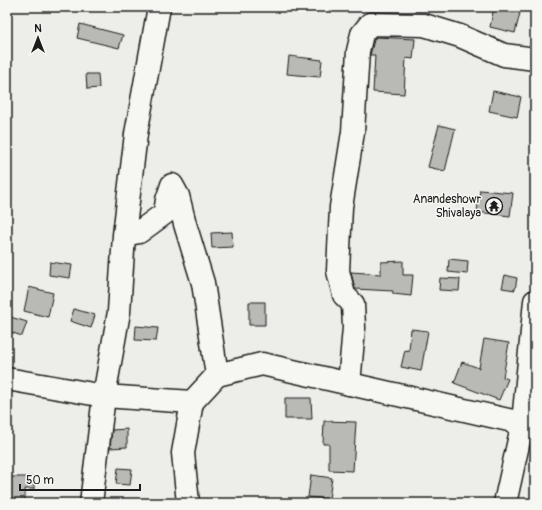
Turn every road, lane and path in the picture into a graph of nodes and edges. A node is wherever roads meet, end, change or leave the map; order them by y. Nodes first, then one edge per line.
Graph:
1 (159, 7) edge
2 (535, 59) edge
3 (124, 235) junction
4 (535, 301) edge
5 (218, 375) junction
6 (7, 380) edge
7 (349, 384) junction
8 (104, 396) junction
9 (192, 402) junction
10 (529, 424) edge
11 (91, 503) edge
12 (188, 503) edge
13 (505, 503) edge

1 - 3 street
2 - 7 street
3 - 5 street
3 - 8 street
4 - 10 street
5 - 7 street
5 - 9 street
6 - 8 street
7 - 10 street
8 - 9 street
8 - 11 street
9 - 12 street
10 - 13 street

